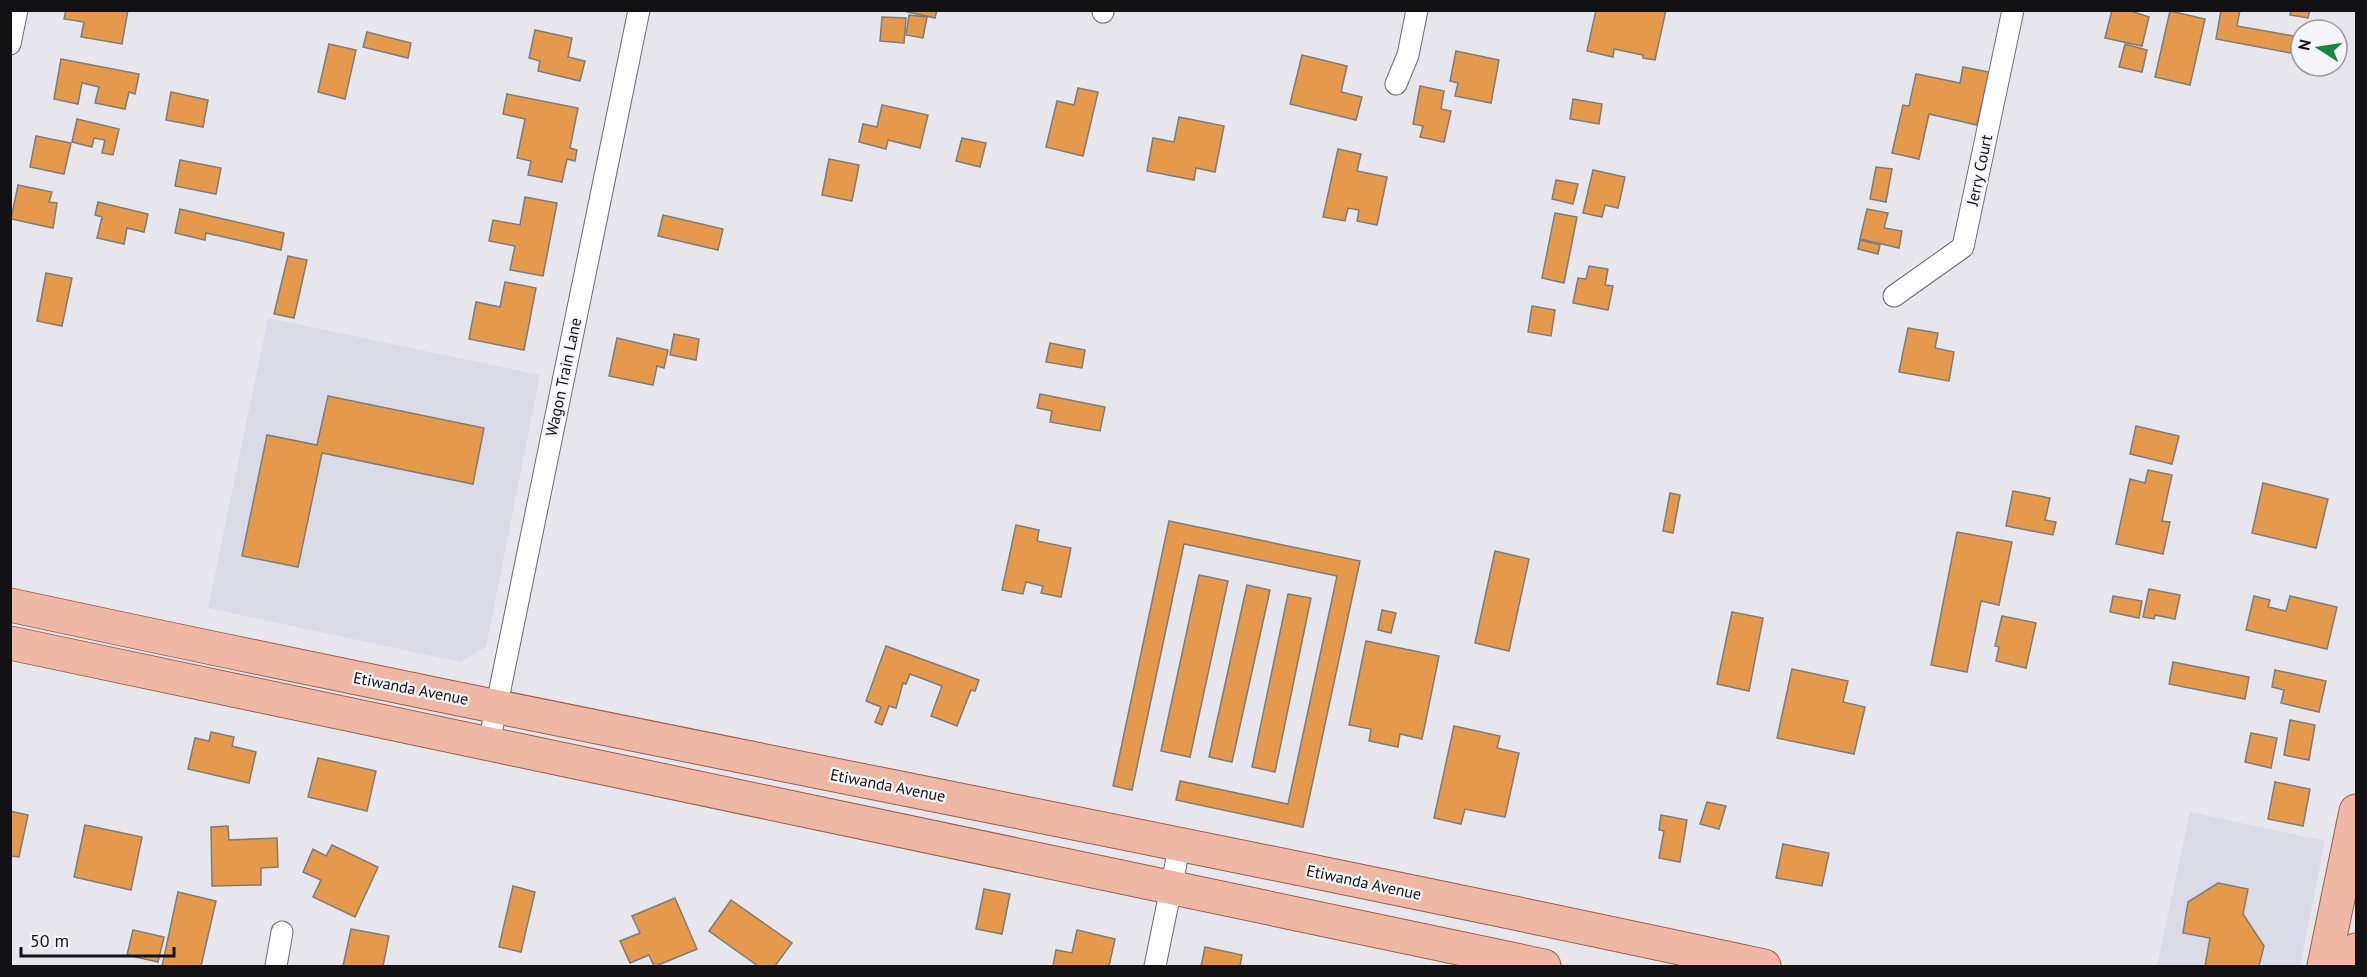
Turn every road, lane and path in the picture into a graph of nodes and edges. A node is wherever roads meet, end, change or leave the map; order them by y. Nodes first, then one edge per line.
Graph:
1 (17, 10) edge
2 (639, 10) edge
3 (1417, 10) edge
4 (2013, 10) edge
5 (10, 44) edge
6 (1396, 84) dead end
7 (1894, 296) dead end
8 (10, 605) edge
9 (10, 643) edge
10 (496, 705) junction
11 (489, 743) junction
12 (2356, 811) edge
13 (1180, 844) junction
14 (1172, 888) junction
15 (282, 932) dead end
16 (2356, 950) edge
17 (276, 966) edge
18 (1155, 966) edge
19 (1544, 966) edge
20 (1764, 966) edge
21 (2325, 966) edge
22 (2353, 966) edge

1 - 5 street
2 - 10 street, Wagon Train Lane
3 - 6 street
4 - 7 street, Jerry Court
8 - 10 main road, Etiwanda Avenue
9 - 11 main road
10 - 11 street, Wagon Train Lane
10 - 13 main road, Etiwanda Avenue
11 - 14 main road
12 - 21 main road
13 - 14 street
13 - 20 main road, Etiwanda Avenue
14 - 18 street
14 - 19 main road
15 - 17 street
16 - 22 main road

